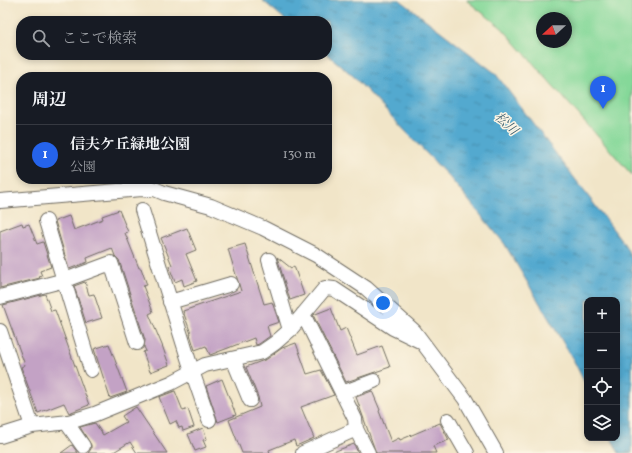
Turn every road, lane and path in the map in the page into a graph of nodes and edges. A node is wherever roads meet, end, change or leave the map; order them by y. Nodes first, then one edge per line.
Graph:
1 (143, 184) edge
2 (164, 193) junction
3 (0, 201) edge
4 (142, 210) dead end
5 (46, 221) dead end
6 (269, 260) dead end
7 (65, 280) junction
8 (231, 284) dead end
9 (0, 297) edge
10 (170, 302) junction
11 (303, 314) junction
12 (290, 330) junction
13 (0, 331) edge
14 (422, 342) junction
15 (137, 343) dead end
16 (233, 359) junction
17 (5, 362) edge
18 (91, 370) dead end
19 (192, 371) junction
20 (374, 381) dead end
21 (342, 393) junction
22 (250, 400) dead end
23 (210, 420) dead end
24 (448, 420) dead end
25 (66, 422) junction
26 (32, 426) junction
27 (356, 429) junction
28 (0, 436) edge
29 (83, 446) dead end
30 (303, 453) edge
31 (368, 453) edge
32 (467, 453) edge
33 (496, 453) edge

1 - 2 street
2 - 3 street
2 - 14 street
4 - 10 street
5 - 7 street
6 - 12 street
7 - 9 street
7 - 15 street
7 - 18 street
8 - 10 street
10 - 19 street
11 - 12 street
11 - 14 street
11 - 21 street
12 - 16 street
13 - 17 street
14 - 33 street
16 - 19 street
16 - 22 street
17 - 26 street
19 - 23 street
19 - 25 street
20 - 21 street
21 - 27 street
24 - 32 street
25 - 26 street
25 - 29 street
26 - 28 street
27 - 30 street
27 - 31 street

